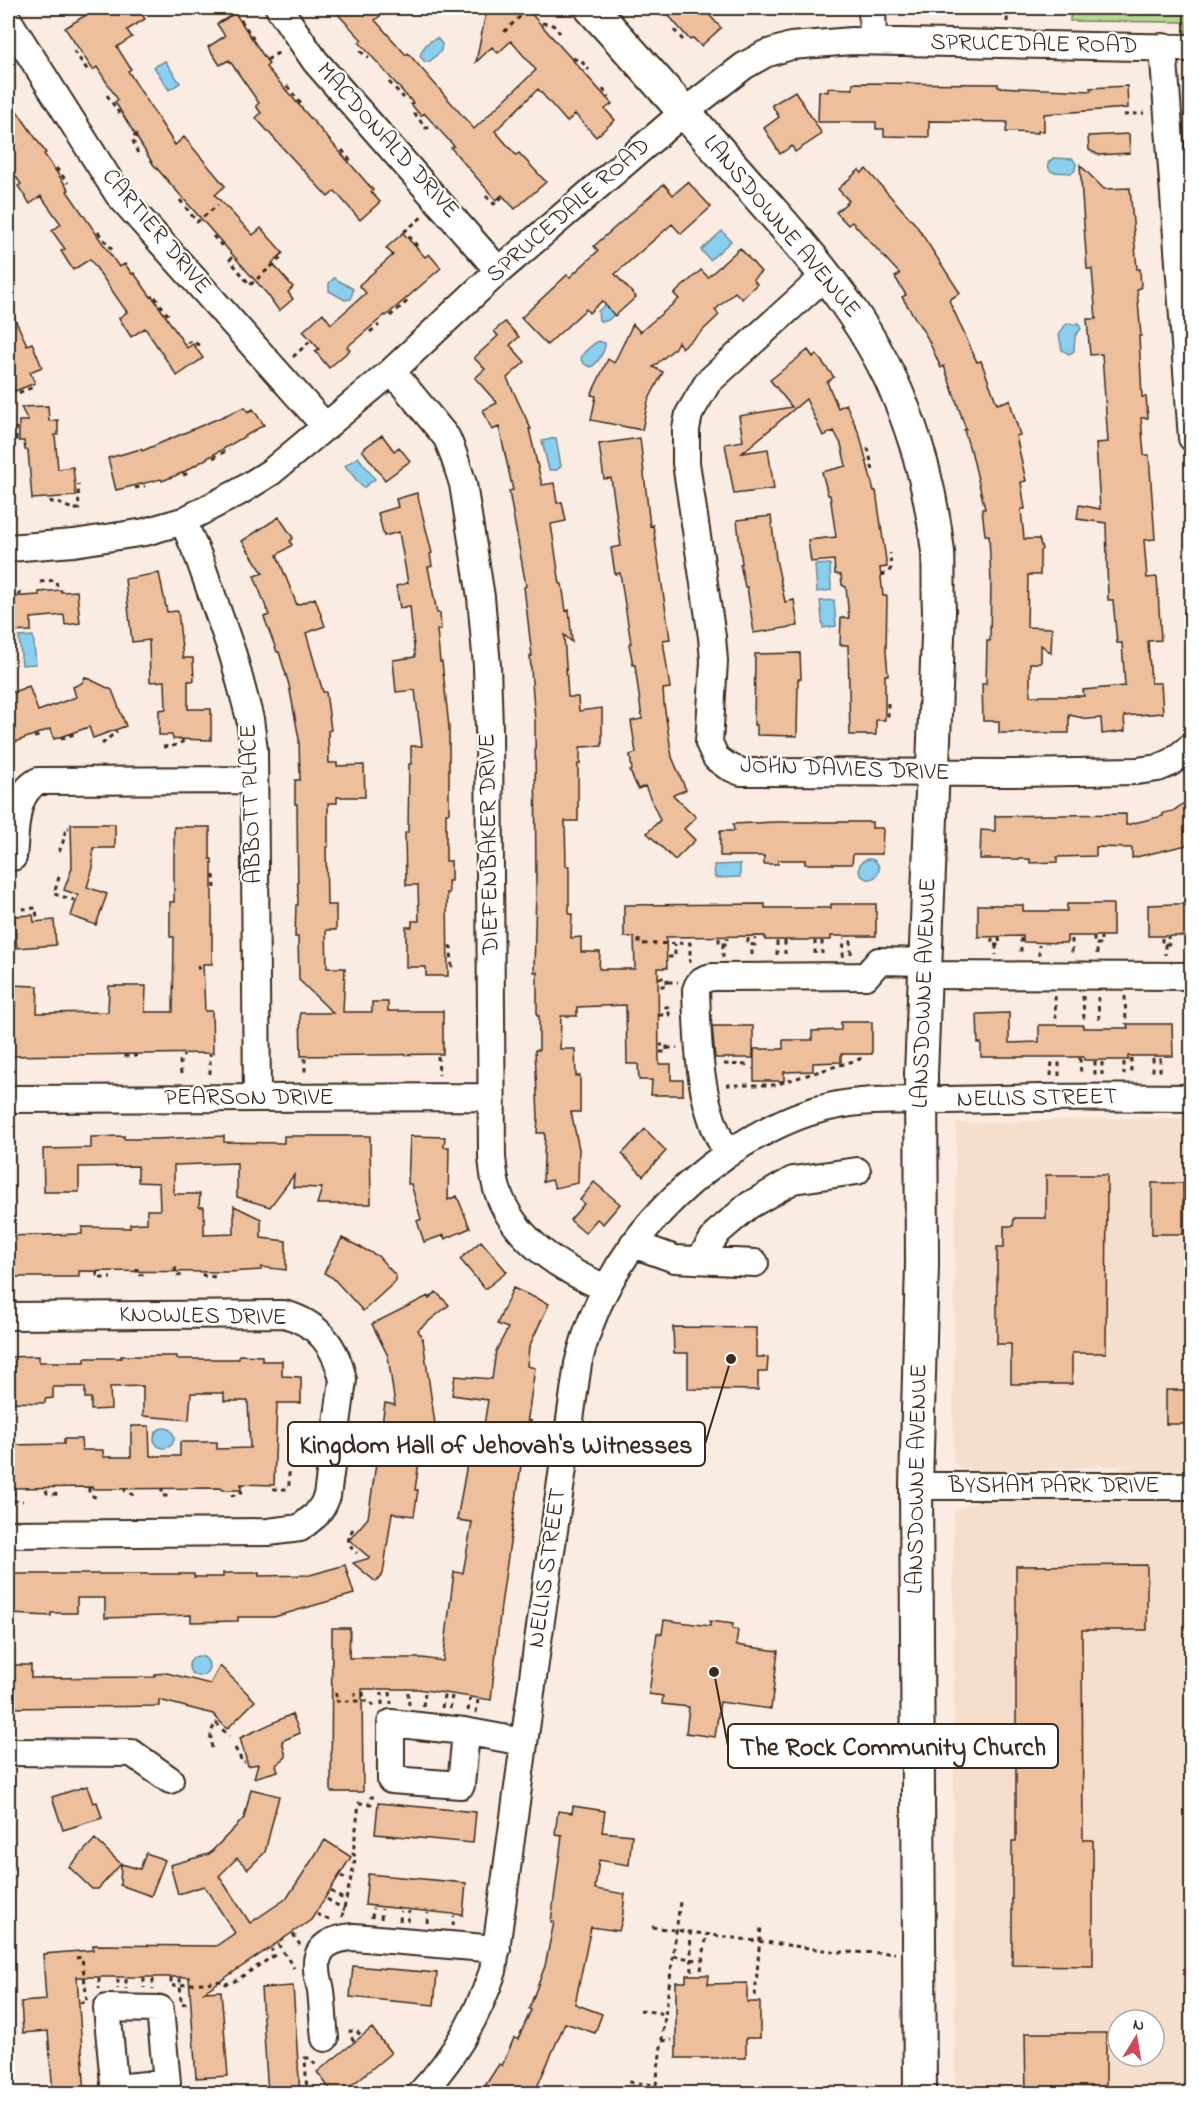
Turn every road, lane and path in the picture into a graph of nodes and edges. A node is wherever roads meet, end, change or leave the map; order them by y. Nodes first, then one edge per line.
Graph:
1 (22, 8) edge
2 (279, 8) edge
3 (529, 8) edge
4 (591, 8) edge
5 (873, 8) edge
6 (969, 8) edge
7 (1008, 8) edge
8 (976, 9) edge
9 (8, 19) edge
10 (241, 20) dead end
11 (1007, 22) dead end
12 (542, 23) dead end
13 (674, 30) dead end
14 (504, 32) dead end
15 (560, 33) dead end
16 (685, 36) dead end
17 (254, 40) dead end
18 (873, 41) junction
19 (74, 51) dead end
20 (281, 51) dead end
21 (360, 51) dead end
22 (369, 58) dead end
23 (573, 58) dead end
24 (267, 60) dead end
25 (589, 70) dead end
26 (89, 72) dead end
27 (389, 82) dead end
28 (286, 86) dead end
29 (603, 89) dead end
30 (107, 95) dead end
31 (404, 98) dead end
32 (609, 98) dead end
33 (302, 104) dead end
34 (684, 112) junction
35 (414, 113) dead end
36 (1144, 113) dead end
37 (1124, 115) dead end
38 (121, 116) dead end
39 (432, 127) dead end
40 (137, 134) dead end
41 (342, 150) dead end
42 (138, 154) dead end
43 (353, 164) dead end
44 (56, 168) dead end
45 (68, 183) dead end
46 (486, 196) dead end
47 (502, 197) dead end
48 (180, 200) dead end
49 (218, 205) dead end
50 (422, 217) dead end
51 (99, 232) dead end
52 (213, 236) dead end
53 (222, 246) dead end
54 (417, 246) dead end
55 (113, 251) dead end
56 (232, 257) dead end
57 (281, 258) dead end
58 (499, 270) junction
59 (826, 275) junction
60 (155, 297) dead end
61 (410, 299) dead end
62 (168, 315) dead end
63 (390, 316) dead end
64 (379, 325) dead end
65 (370, 332) dead end
66 (310, 341) dead end
67 (187, 343) dead end
68 (202, 347) dead end
69 (293, 357) dead end
70 (392, 371) junction
71 (8, 385) edge
72 (34, 387) dead end
73 (326, 426) junction
74 (16, 427) dead end
75 (1191, 438) edge
76 (16, 445) dead end
77 (868, 448) dead end
78 (229, 449) dead end
79 (213, 458) dead end
80 (873, 471) dead end
81 (189, 473) dead end
82 (183, 475) dead end
83 (78, 484) dead end
84 (145, 486) dead end
85 (135, 488) dead end
86 (51, 500) dead end
87 (183, 521) junction
88 (8, 548) edge
89 (890, 553) dead end
90 (880, 575) dead end
91 (40, 582) dead end
92 (57, 587) dead end
93 (24, 593) dead end
94 (8, 595) edge
95 (888, 703) dead end
96 (888, 717) dead end
97 (117, 731) dead end
98 (74, 734) dead end
99 (41, 736) dead end
100 (33, 737) dead end
101 (61, 739) dead end
102 (185, 739) dead end
103 (102, 744) dead end
104 (163, 747) dead end
105 (1191, 747) edge
106 (932, 773) junction
107 (254, 780) junction
108 (69, 828) dead end
109 (59, 852) dead end
110 (13, 857) dead end
111 (214, 875) dead end
112 (59, 877) dead end
113 (215, 888) dead end
114 (74, 900) dead end
115 (22, 909) dead end
116 (37, 919) dead end
117 (1094, 937) dead end
118 (1101, 937) dead end
119 (1168, 937) dead end
120 (653, 938) dead end
121 (661, 938) dead end
122 (682, 938) dead end
123 (690, 938) dead end
124 (719, 938) dead end
125 (727, 938) dead end
126 (748, 938) dead end
127 (755, 938) dead end
128 (992, 938) dead end
129 (999, 938) dead end
130 (1162, 938) dead end
131 (639, 939) dead end
132 (682, 943) junction
133 (690, 943) junction
134 (653, 944) junction
135 (661, 944) junction
136 (675, 944) junction
137 (449, 946) dead end
138 (668, 957) dead end
139 (198, 965) dead end
140 (924, 968) junction
141 (452, 970) dead end
142 (199, 973) dead end
143 (1125, 976) junction
144 (1191, 976) edge
145 (659, 978) dead end
146 (701, 982) junction
147 (659, 986) dead end
148 (660, 1007) dead end
149 (659, 1015) dead end
150 (1126, 1024) dead end
151 (660, 1045) dead end
152 (660, 1052) dead end
153 (210, 1054) dead end
154 (184, 1055) dead end
155 (854, 1055) dead end
156 (860, 1055) dead end
157 (124, 1056) dead end
158 (137, 1056) dead end
159 (438, 1056) dead end
160 (305, 1058) dead end
161 (1080, 1058) dead end
162 (1131, 1058) dead end
163 (1153, 1058) dead end
164 (1160, 1058) dead end
165 (724, 1059) dead end
166 (1052, 1059) dead end
167 (1059, 1059) dead end
168 (746, 1060) dead end
169 (853, 1061) junction
170 (1095, 1061) dead end
171 (1102, 1062) dead end
172 (1124, 1062) dead end
173 (825, 1064) dead end
174 (824, 1070) junction
175 (796, 1073) dead end
176 (181, 1074) dead end
177 (210, 1074) dead end
178 (724, 1075) dead end
179 (1160, 1075) dead end
180 (305, 1076) dead end
181 (439, 1076) dead end
182 (1052, 1076) dead end
183 (1059, 1076) dead end
184 (1081, 1076) dead end
185 (1095, 1076) dead end
186 (1102, 1076) dead end
187 (1124, 1076) dead end
188 (1131, 1076) dead end
189 (1153, 1076) dead end
190 (795, 1079) junction
191 (491, 1097) junction
192 (257, 1098) junction
193 (1191, 1098) edge
194 (8, 1099) edge
195 (921, 1101) junction
196 (728, 1154) junction
197 (857, 1171) dead end
198 (633, 1244) junction
199 (699, 1260) junction
200 (755, 1263) dead end
201 (175, 1267) dead end
202 (137, 1268) dead end
203 (97, 1272) dead end
204 (148, 1274) dead end
205 (202, 1274) dead end
206 (183, 1276) dead end
207 (219, 1277) dead end
208 (111, 1278) dead end
209 (606, 1288) junction
210 (8, 1316) edge
211 (531, 1419) dead end
212 (522, 1425) dead end
213 (289, 1471) dead end
214 (242, 1485) dead end
215 (916, 1486) junction
216 (1191, 1486) edge
217 (125, 1487) dead end
218 (89, 1488) dead end
219 (162, 1488) dead end
220 (273, 1489) dead end
221 (46, 1490) dead end
222 (14, 1491) dead end
223 (61, 1495) dead end
224 (134, 1495) dead end
225 (170, 1496) dead end
226 (231, 1496) dead end
227 (97, 1498) dead end
228 (23, 1501) dead end
229 (352, 1529) dead end
230 (8, 1534) edge
231 (357, 1553) dead end
232 (336, 1692) dead end
233 (355, 1692) dead end
234 (363, 1692) dead end
235 (355, 1701) junction
236 (364, 1701) junction
237 (391, 1723) junction
238 (466, 1732) junction
239 (229, 1736) dead end
240 (524, 1742) junction
241 (212, 1748) dead end
242 (235, 1748) dead end
243 (8, 1752) edge
244 (245, 1762) dead end
245 (170, 1780) dead end
246 (379, 1797) dead end
247 (346, 1869) dead end
248 (352, 1872) junction
249 (341, 1876) dead end
250 (350, 1881) junction
251 (331, 1891) dead end
252 (327, 1899) dead end
253 (346, 1901) junction
254 (680, 1902) dead end
255 (345, 1910) junction
256 (317, 1914) dead end
257 (341, 1920) dead end
258 (333, 1921) dead end
259 (761, 1926) dead end
260 (652, 1927) dead end
261 (677, 1930) junction
262 (690, 1931) junction
263 (707, 1934) junction
264 (760, 1941) junction
265 (278, 1944) dead end
266 (271, 1949) dead end
267 (497, 1949) junction
268 (918, 1952) junction
269 (674, 1956) junction
270 (76, 1958) dead end
271 (256, 1959) dead end
272 (692, 1959) junction
273 (702, 1961) junction
274 (248, 1964) dead end
275 (260, 1965) junction
276 (294, 1968) dead end
277 (252, 1970) junction
278 (701, 1970) dead end
279 (692, 1971) dead end
280 (233, 1974) dead end
281 (84, 1975) junction
282 (77, 1976) dead end
283 (171, 1978) dead end
284 (180, 1978) dead end
285 (199, 1979) dead end
286 (237, 1979) junction
287 (85, 1983) junction
288 (78, 1984) dead end
289 (199, 1985) junction
290 (180, 1986) junction
291 (755, 1996) dead end
292 (80, 2003) dead end
293 (189, 2003) dead end
294 (640, 2010) dead end
295 (666, 2014) junction
296 (360, 2035) dead end
297 (325, 2038) dead end
298 (672, 2040) dead end
299 (354, 2041) dead end
300 (662, 2041) junction
301 (318, 2068) dead end
302 (629, 2082) dead end
303 (184, 2092) edge
304 (202, 2092) edge
305 (221, 2092) edge
306 (193, 2093) edge
307 (234, 2094) edge
308 (307, 2094) edge
309 (420, 2094) edge
310 (920, 2094) edge

1 - 9 street
2 - 58 street, MACDONALD DRIVE
3 - 14 path
4 - 34 main road, LANSDOWNE AVENUE
5 - 18 street
6 - 8 path
7 - 11 path
9 - 73 street, CARTIER DRIVE
10 - 17 path
12 - 15 path
13 - 16 path
18 - 34 street, SPRUCEDALE ROAD
18 - 75 street, SPRUCEDALE ROAD
19 - 26 path
20 - 24 path
21 - 22 path
23 - 25 path
27 - 31 path
28 - 33 path
29 - 32 path
30 - 38 path
34 - 58 street, SPRUCEDALE ROAD
34 - 59 main road, LANSDOWNE AVENUE
35 - 39 path
36 - 37 path
40 - 42 path
41 - 43 path
44 - 45 path
46 - 47 path
48 - 49 path
50 - 54 path
51 - 55 path
52 - 53 path
56 - 57 path
58 - 70 street, SPRUCEDALE ROAD
59 - 106 main road, LANSDOWNE AVENUE
59 - 106 street, JOHN DAVIES DRIVE
60 - 62 path
61 - 63 path
64 - 65 path
66 - 69 path
67 - 68 path
70 - 73 street, SPRUCEDALE ROAD
70 - 191 street, DIEFENBAKER DRIVE
71 - 72 path
73 - 87 street, SPRUCEDALE ROAD
74 - 76 path
77 - 80 path
78 - 79 path
81 - 82 path
83 - 86 path
84 - 85 path
87 - 88 street, SPRUCEDALE ROAD
87 - 107 street, ABBOTT PLACE
89 - 90 path
91 - 92 path
93 - 94 path
95 - 96 path
97 - 103 path
98 - 101 path
99 - 100 path
102 - 104 path
105 - 106 street, JOHN DAVIES DRIVE
106 - 140 main road, LANSDOWNE AVENUE
107 - 110 street
107 - 192 street, ABBOTT PLACE
108 - 109 path
111 - 113 path
112 - 114 path
115 - 116 path
117 - 118 path
119 - 130 path
120 - 134 path
121 - 135 path
122 - 132 path
123 - 133 path
124 - 125 path
126 - 127 path
128 - 129 path
131 - 134 path
132 - 133 path
132 - 136 path
133 - 146 path
134 - 135 path
135 - 136 path
136 - 138 path
137 - 141 path
139 - 142 path
140 - 143 street
140 - 146 street
140 - 195 main road, LANSDOWNE AVENUE
143 - 144 street
143 - 150 path
145 - 147 path
146 - 196 street
148 - 149 path
151 - 152 path
153 - 177 path
154 - 176 path
155 - 169 path
156 - 169 path
157 - 158 path
159 - 181 path
160 - 180 path
161 - 184 path
162 - 188 path
163 - 189 path
164 - 179 path
165 - 168 path
166 - 182 path
167 - 183 path
169 - 174 path
170 - 185 path
171 - 186 path
172 - 187 path
173 - 174 path
174 - 190 path
175 - 190 path
178 - 190 path
191 - 192 street, PEARSON DRIVE
191 - 209 street, DIEFENBAKER DRIVE
192 - 194 street, PEARSON DRIVE
193 - 195 street, NELLIS STREET
195 - 196 street, NELLIS STREET
195 - 215 main road, LANSDOWNE AVENUE
196 - 198 street, NELLIS STREET
197 - 199 street
198 - 199 street
198 - 209 street, NELLIS STREET
199 - 200 street
201 - 206 path
202 - 204 path
203 - 208 path
205 - 207 path
209 - 240 street, NELLIS STREET
210 - 230 street, KNOWLES DRIVE
211 - 212 path
213 - 220 path
214 - 226 path
215 - 216 street, BYSHAM PARK DRIVE
215 - 268 main road, LANSDOWNE AVENUE
217 - 224 path
218 - 227 path
219 - 225 path
221 - 223 path
222 - 228 path
229 - 231 path
232 - 235 path
233 - 235 path
234 - 236 path
235 - 236 path
236 - 237 path
237 - 238 street
237 - 238 street
238 - 240 street
239 - 241 path
240 - 267 street, NELLIS STREET
242 - 244 path
243 - 245 street
246 - 248 path
247 - 248 path
248 - 250 path
249 - 250 path
250 - 253 path
251 - 253 path
252 - 255 path
253 - 255 path
254 - 261 path
255 - 257 path
256 - 258 path
259 - 264 path
260 - 261 path
261 - 262 path
261 - 269 path
262 - 263 path
262 - 272 path
263 - 264 path
263 - 273 path
264 - 268 path
264 - 291 path
265 - 276 path
266 - 275 path
267 - 297 street
267 - 309 street, NELLIS STREET
268 - 310 main road, LANSDOWNE AVENUE
269 - 272 path
269 - 295 path
270 - 281 path
271 - 275 path
272 - 273 path
272 - 279 path
273 - 278 path
274 - 277 path
275 - 277 path
277 - 286 path
280 - 286 path
281 - 282 path
281 - 287 path
283 - 290 path
284 - 290 path
285 - 289 path
286 - 289 path
287 - 288 path
287 - 292 path
289 - 290 path
290 - 293 path
294 - 295 path
295 - 300 path
296 - 299 path
298 - 300 path
300 - 302 path
301 - 308 path
303 - 306 path
304 - 305 path
304 - 306 path
305 - 307 path

